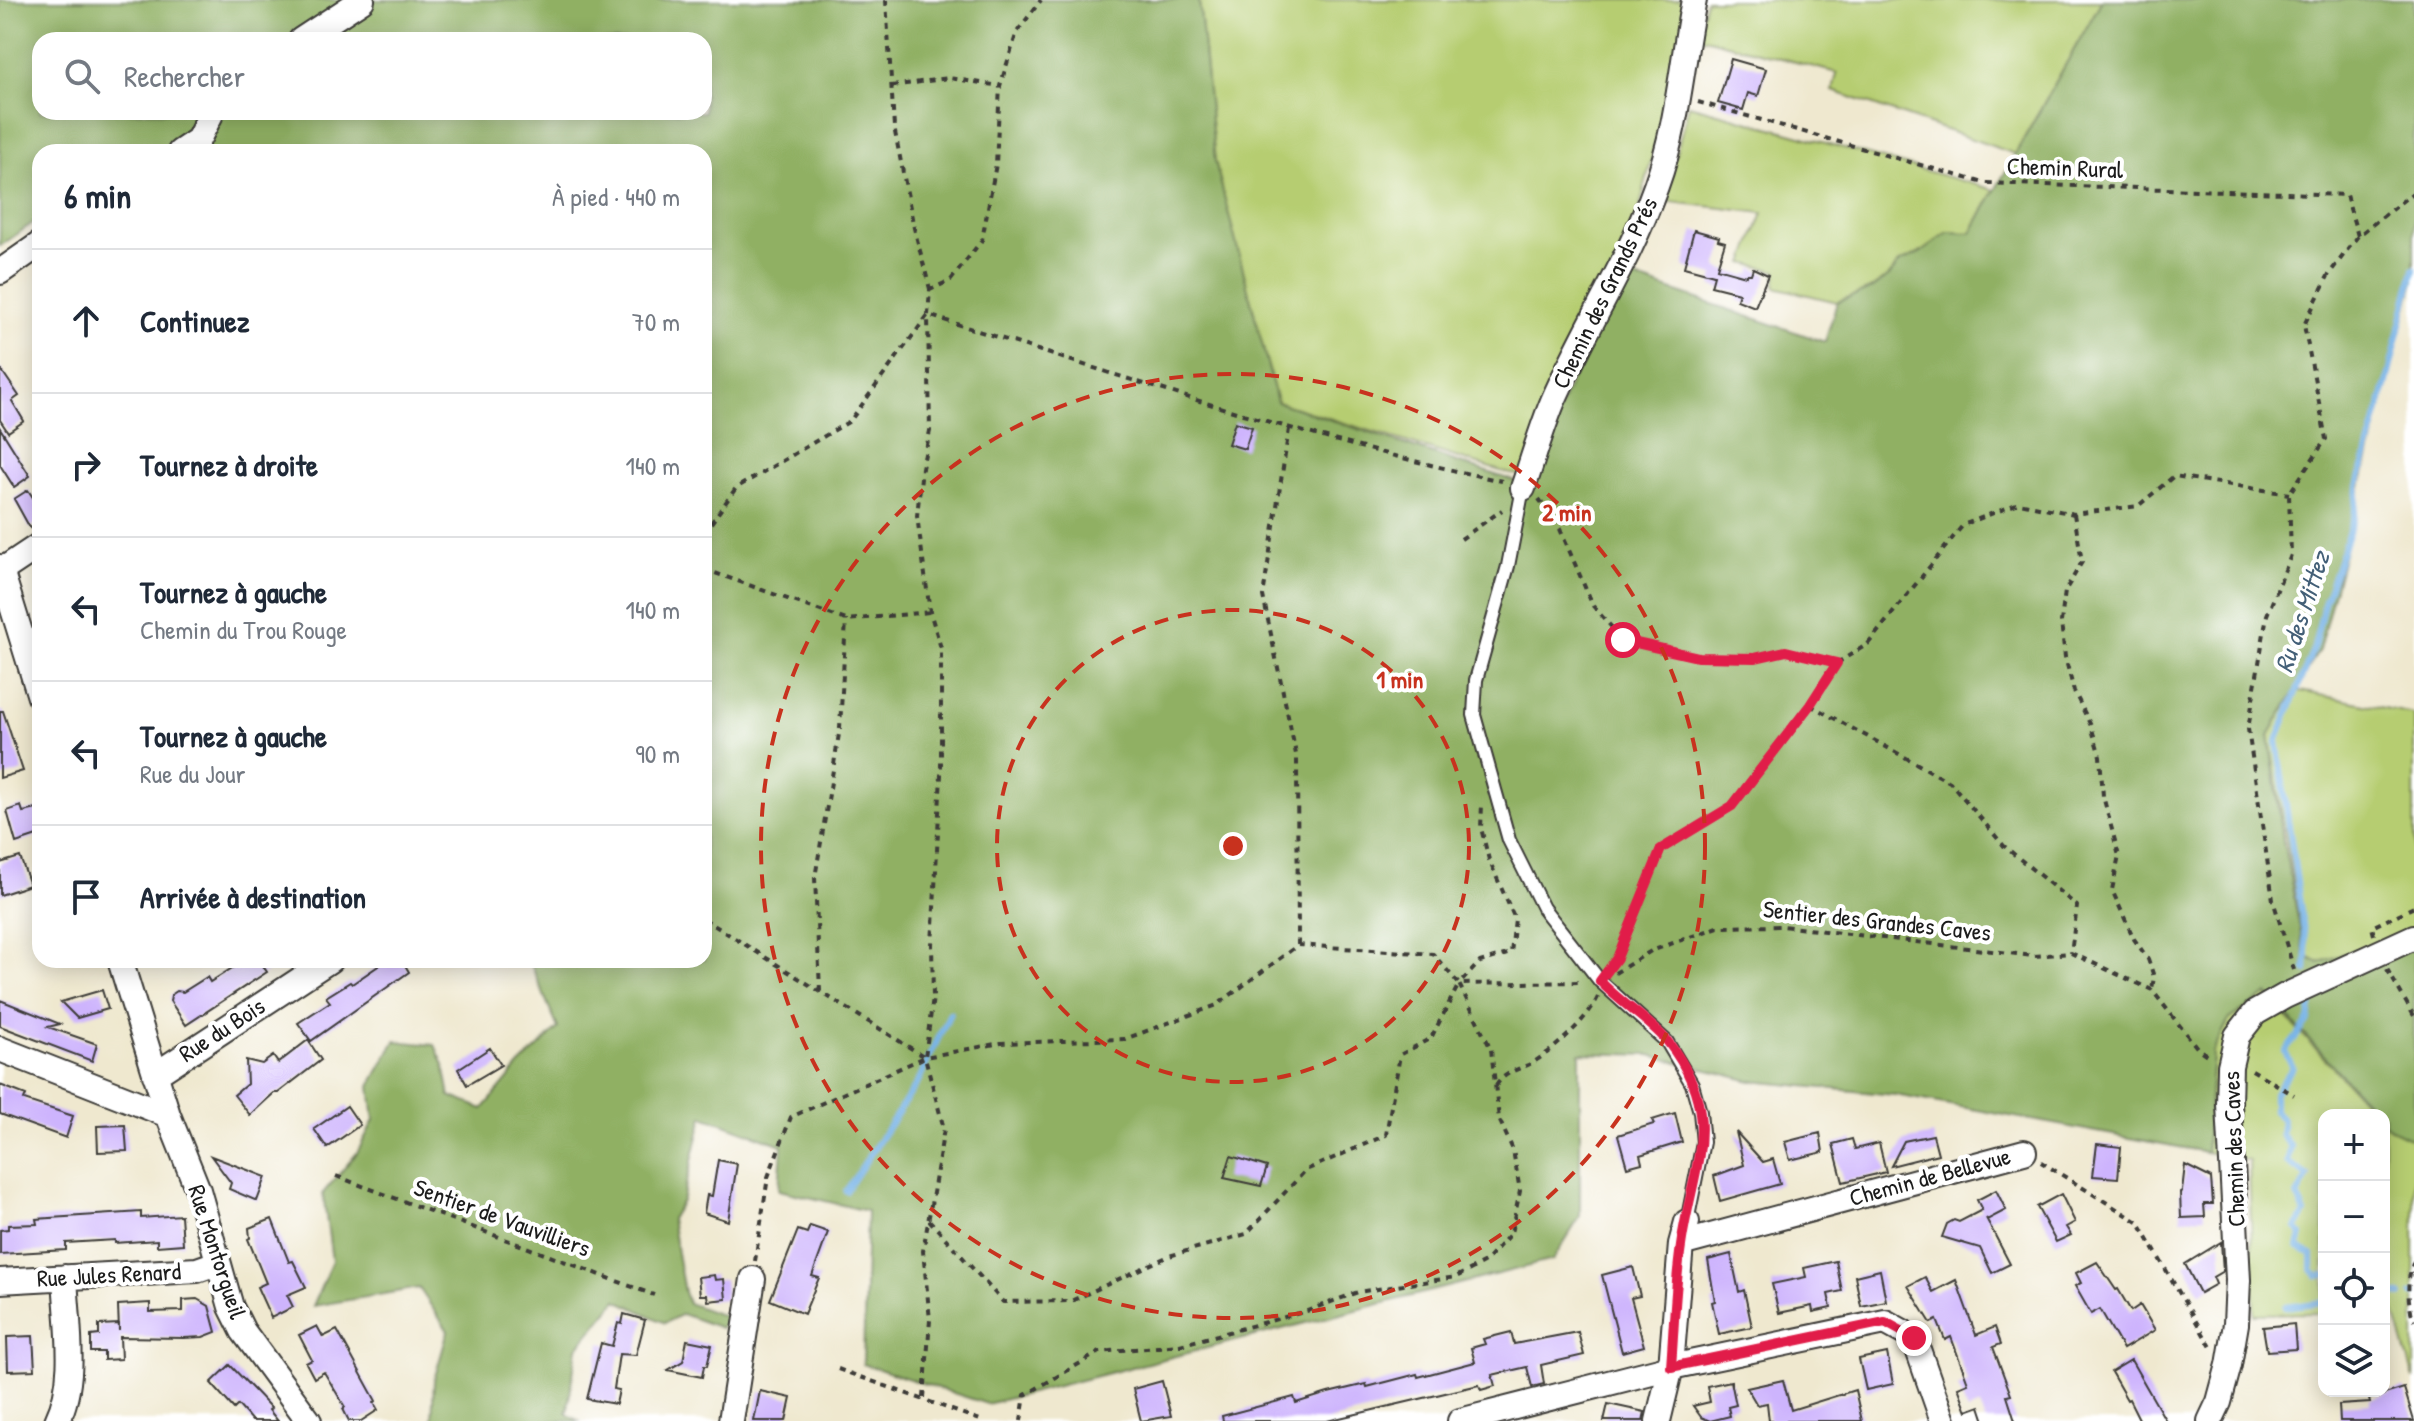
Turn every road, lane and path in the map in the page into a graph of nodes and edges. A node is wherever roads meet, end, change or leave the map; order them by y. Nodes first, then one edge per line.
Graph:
1 (362, 0) edge
2 (886, 0) edge
3 (1041, 0) edge
4 (1694, 0) edge
5 (313, 32) edge
6 (892, 86) junction
7 (1000, 86) junction
8 (1680, 97) junction
9 (208, 120) edge
10 (192, 144) edge
11 (2414, 192) edge
12 (2358, 236) junction
13 (32, 250) edge
14 (0, 272) edge
15 (930, 290) junction
16 (928, 315) junction
17 (1289, 429) junction
18 (1523, 490) junction
19 (2289, 494) junction
20 (2074, 514) junction
21 (712, 522) edge
22 (1461, 539) dead end
23 (32, 550) edge
24 (1, 569) edge
25 (712, 572) edge
26 (930, 612) junction
27 (846, 620) junction
28 (1837, 663) junction
29 (32, 671) edge
30 (1810, 705) junction
31 (1483, 793) dead end
32 (2414, 907) edge
33 (712, 924) edge
34 (2372, 927) dead end
35 (2414, 937) edge
36 (1298, 945) junction
37 (2379, 952) junction
38 (2071, 953) junction
39 (122, 968) edge
40 (318, 968) edge
41 (1600, 981) junction
42 (1459, 984) junction
43 (2300, 988) junction
44 (2152, 990) junction
45 (820, 991) junction
46 (2414, 1016) edge
47 (0, 1049) edge
48 (925, 1057) junction
49 (2231, 1060) junction
50 (155, 1075) junction
51 (2267, 1076) dead end
52 (1494, 1088) junction
53 (2294, 1095) dead end
54 (168, 1115) junction
55 (2024, 1152) joint
56 (336, 1176) dead end
57 (928, 1219) junction
58 (1684, 1233) junction
59 (2414, 1261) edge
60 (217, 1263) junction
61 (65, 1277) junction
62 (753, 1279) joint
63 (0, 1281) edge
64 (654, 1295) dead end
65 (2414, 1321) edge
66 (2229, 1365) junction
67 (1671, 1367) junction
68 (838, 1369) dead end
69 (924, 1398) junction
70 (57, 1421) edge
71 (309, 1421) edge
72 (731, 1421) edge
73 (983, 1421) edge
74 (1021, 1421) edge
75 (1460, 1421) edge
76 (1658, 1421) edge
77 (1943, 1421) edge
78 (2210, 1421) edge

1 - 5 street
2 - 6 path
3 - 7 path
4 - 8 street, Chemin des Grands Prés
6 - 7 path
6 - 15 path
7 - 15 path
8 - 12 path, Chemin Rural
8 - 18 street, Chemin des Grands Prés
9 - 10 street
11 - 12 path
12 - 19 path
13 - 14 street
15 - 16 path
16 - 17 path
16 - 21 path
16 - 26 path
17 - 18 path
17 - 36 path
18 - 22 path
18 - 28 path
18 - 41 lane
19 - 20 path
19 - 43 path
20 - 28 path
20 - 44 path
23 - 24 street
24 - 29 street
25 - 27 path
26 - 27 path
26 - 48 path
27 - 45 path
28 - 30 path
30 - 38 path
30 - 41 path
31 - 42 path
32 - 34 path
33 - 45 path
35 - 37 street, Chemin des Caves
36 - 42 path
36 - 48 path
37 - 43 street, Chemin des Caves
37 - 46 path
38 - 41 path, Sentier des Grandes Caves
38 - 44 path, Sentier des Grandes Caves
39 - 50 street, Rue Montorgueil
40 - 50 street, Rue du Bois
41 - 42 path
41 - 52 path
41 - 58 lane
42 - 52 path
42 - 57 path
43 - 49 street, Chemin des Caves
44 - 49 path, Sentier des Grandes Caves
45 - 48 path
47 - 54 street
48 - 57 path
48 - 62 path
49 - 66 street, Chemin des Caves
50 - 54 street, Rue Montorgueil
51 - 53 path
52 - 74 path
54 - 60 street, Rue Montorgueil
55 - 58 street, Chemin de Bellevue
55 - 66 path, Chemin de Bellevue
56 - 64 path, Sentier de Vauvilliers
57 - 69 path
58 - 67 street
59 - 65 path
60 - 61 street, Rue Jules Renard
60 - 71 street, Rue Montorgueil
61 - 63 street, Rue Jules Renard
61 - 70 street
62 - 72 street
66 - 78 street, Chemin des Caves
67 - 75 street
67 - 76 street
67 - 77 street
68 - 69 path
69 - 73 path

